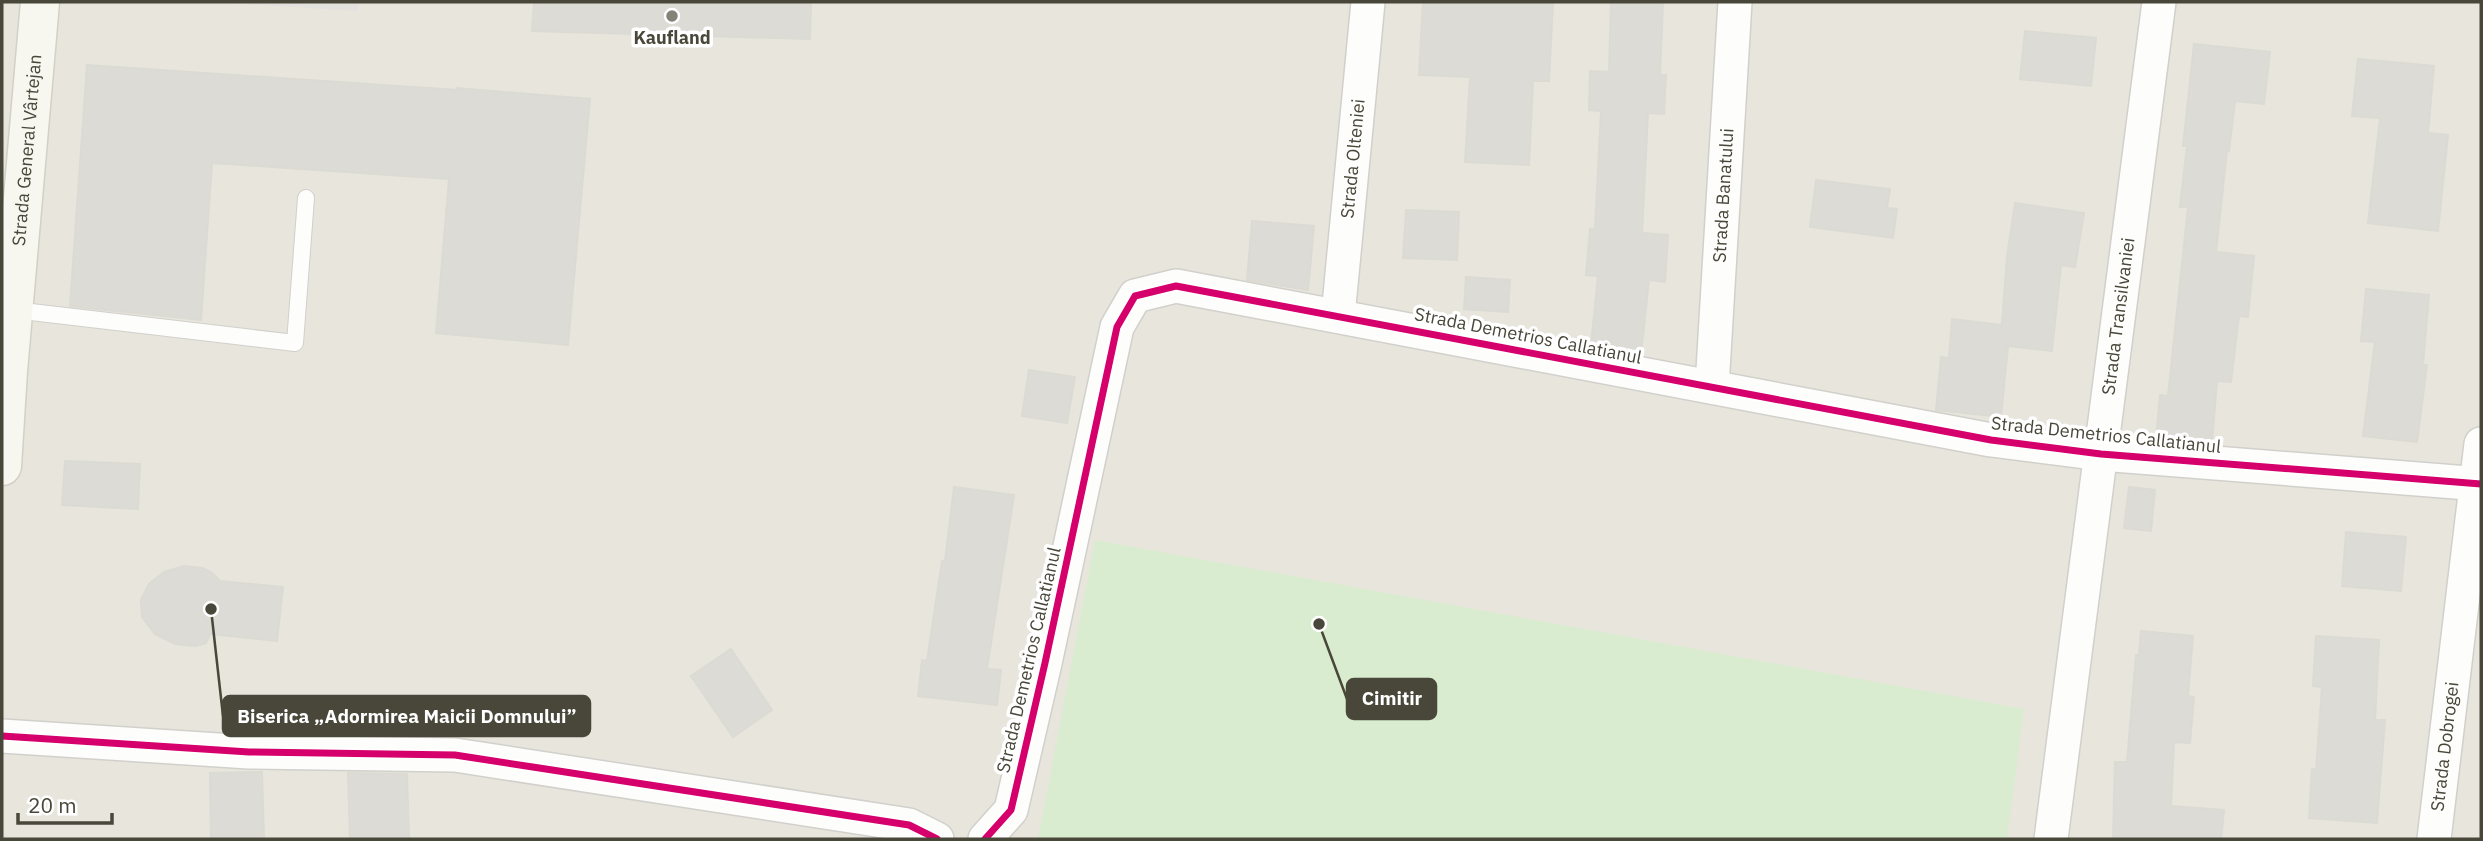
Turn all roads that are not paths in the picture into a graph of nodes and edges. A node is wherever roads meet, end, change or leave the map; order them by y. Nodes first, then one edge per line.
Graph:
1 (40, 2) edge
2 (1368, 2) edge
3 (1735, 2) edge
4 (2160, 2) edge
5 (306, 198) dead end
6 (14, 310) junction
7 (1338, 316) junction
8 (5, 371) edge
9 (1712, 387) junction
10 (2481, 443) edge
11 (2101, 454) junction
12 (2, 466) edge
13 (2479, 484) edge
14 (2469, 655) edge
15 (2, 736) edge
16 (937, 839) edge
17 (985, 839) edge
18 (2051, 839) edge
19 (2434, 839) edge

1 - 6 street, Strada General Vârtejan
2 - 7 street, Strada Olteniei
3 - 9 street, Strada Banatului
4 - 11 street, Strada Transilvaniei
5 - 6 lane
6 - 8 street, Strada General Vârtejan
7 - 9 street, Strada Demetrios Callatianul
7 - 17 street, Strada Demetrios Callatianul
8 - 12 street, Strada General Vârtejan
9 - 11 street, Strada Demetrios Callatianul
10 - 13 street, Strada Dobrogei
11 - 13 street, Strada Demetrios Callatianul
11 - 18 street, Strada Transilvaniei
13 - 14 street, Strada Dobrogei
14 - 19 street, Strada Dobrogei
15 - 16 street

